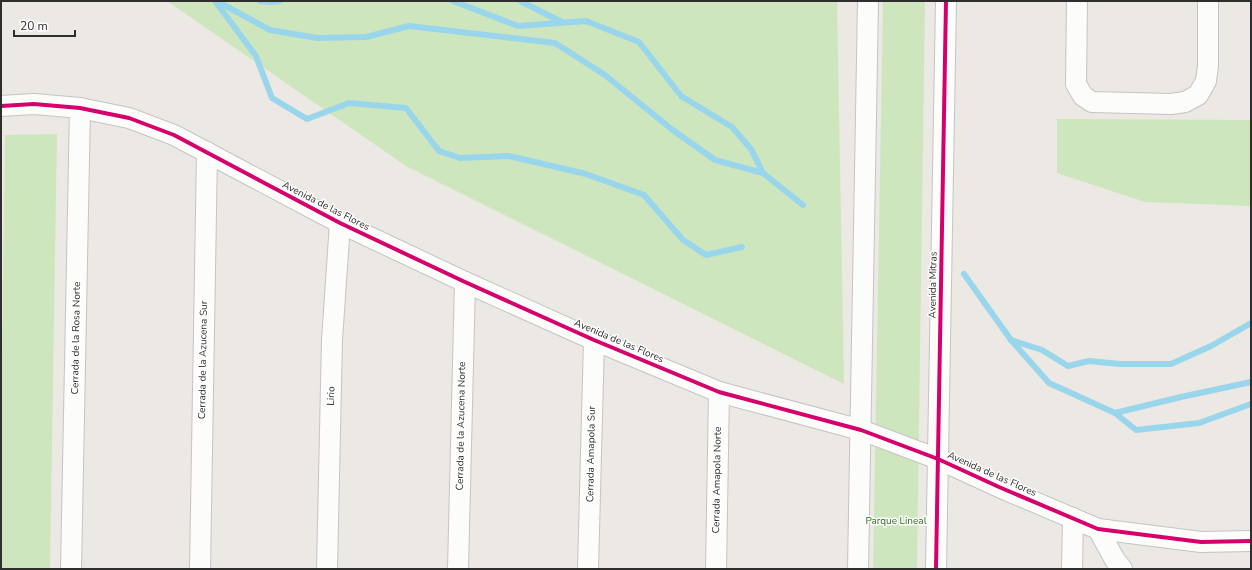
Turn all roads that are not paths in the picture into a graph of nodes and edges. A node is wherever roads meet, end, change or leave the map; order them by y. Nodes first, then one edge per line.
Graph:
1 (868, 1) edge
2 (946, 1) edge
3 (1077, 1) edge
4 (1208, 1) edge
5 (1, 106) edge
6 (80, 108) junction
7 (207, 152) junction
8 (340, 223) junction
9 (465, 282) junction
10 (594, 340) junction
11 (719, 392) junction
12 (861, 430) junction
13 (938, 459) junction
14 (1073, 518) junction
15 (1098, 529) junction
16 (1251, 541) edge
17 (71, 569) edge
18 (200, 569) edge
19 (327, 569) edge
20 (458, 569) edge
21 (588, 569) edge
22 (716, 569) edge
23 (858, 569) edge
24 (936, 569) edge
25 (1072, 569) edge
26 (1122, 569) edge

1 - 12 street
2 - 13 street, Avenida Mitras
3 - 4 street
5 - 6 street, Avenida de las Flores
6 - 7 street, Avenida de las Flores
6 - 17 street, Cerrada de la Rosa Norte
7 - 8 street, Avenida de las Flores
7 - 18 street, Cerrada de la Azucena Sur
8 - 9 street, Avenida de las Flores
8 - 19 street, Lirio
9 - 10 street, Avenida de las Flores
9 - 20 street, Cerrada de la Azucena Norte
10 - 11 street, Avenida de las Flores
10 - 21 street, Cerrada Amapola Sur
11 - 12 street, Avenida de las Flores
11 - 22 street, Cerrada Amapola Norte
12 - 13 street, Avenida de las Flores
12 - 23 street
13 - 14 street, Avenida de las Flores
13 - 24 street, Avenida Mitras
14 - 15 street, Avenida de las Flores
14 - 25 street
15 - 16 street, Avenida de las Flores
15 - 26 street

